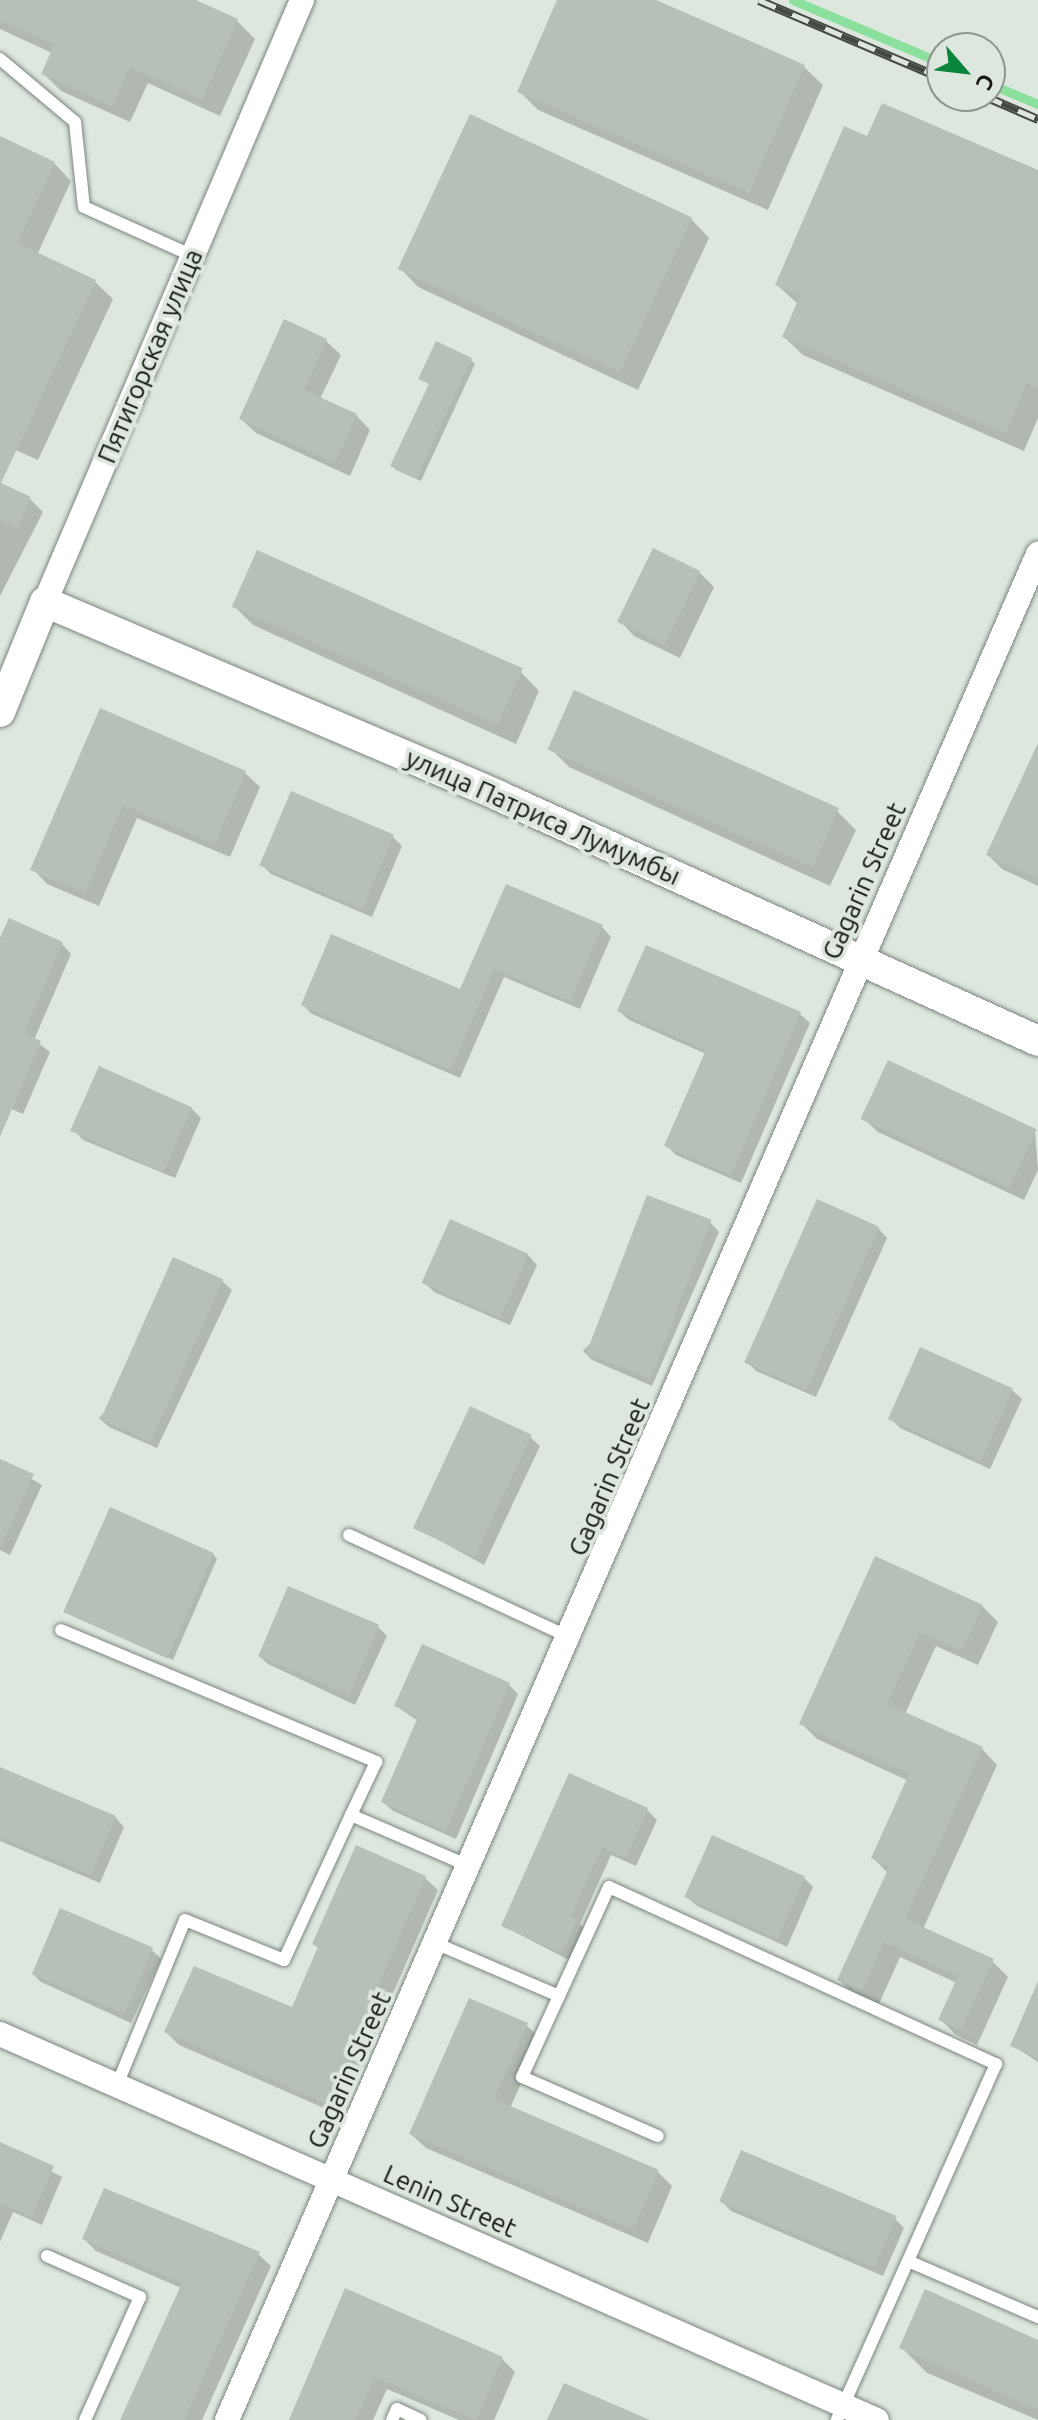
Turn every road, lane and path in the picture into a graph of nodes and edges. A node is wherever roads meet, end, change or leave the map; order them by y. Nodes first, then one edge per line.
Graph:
1 (302, 0) edge
2 (0, 59) edge
3 (193, 256) junction
4 (1038, 554) edge
5 (45, 602) junction
6 (0, 712) edge
7 (860, 960) junction
8 (1038, 1041) edge
9 (349, 1535) dead end
10 (61, 1630) dead end
11 (571, 1638) junction
12 (351, 1815) junction
13 (469, 1866) junction
14 (435, 1943) junction
15 (559, 1996) junction
16 (0, 2034) edge
17 (117, 2085) junction
18 (658, 2136) dead end
19 (332, 2180) junction
20 (47, 2256) dead end
21 (908, 2261) junction
22 (1038, 2317) edge
23 (840, 2413) edge
24 (85, 2420) edge
25 (227, 2420) edge
26 (392, 2420) edge
27 (421, 2420) edge
28 (877, 2420) edge

1 - 3 street, Пятигорская улица
2 - 3 lane
3 - 5 street, Пятигорская улица
4 - 7 street, Gagarin Street
5 - 6 street, Пятигорская улица
5 - 7 street, улица Патриса Лумумбы
7 - 8 street, улица Патриса Лумумбы
7 - 11 street, Gagarin Street
9 - 11 lane
10 - 12 lane
11 - 13 street, Gagarin Street
12 - 13 lane
12 - 17 lane
13 - 14 street, Gagarin Street
14 - 15 lane
14 - 19 street, Gagarin Street
15 - 18 lane
15 - 21 lane
16 - 17 street, Lenin Street
17 - 19 street, Lenin Street
19 - 23 street, Lenin Street
19 - 25 street, Gagarin Street
20 - 24 lane
21 - 22 lane
21 - 23 lane
23 - 28 street, Lenin Street
26 - 27 lane

